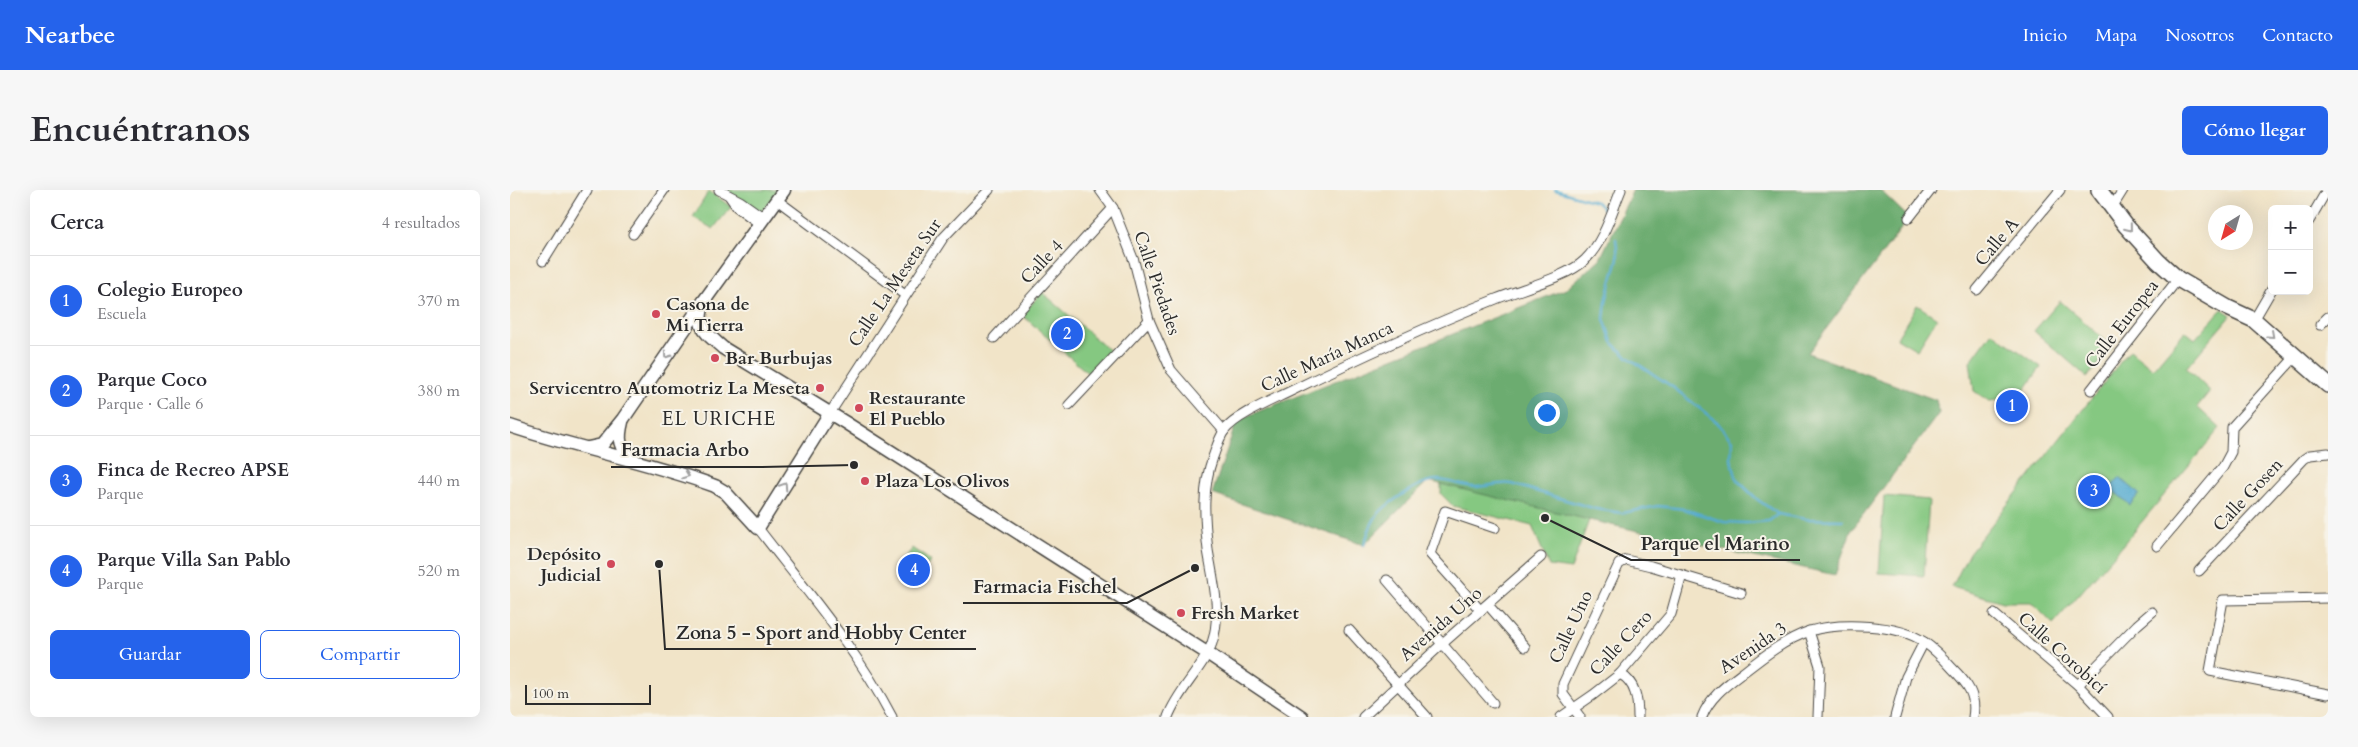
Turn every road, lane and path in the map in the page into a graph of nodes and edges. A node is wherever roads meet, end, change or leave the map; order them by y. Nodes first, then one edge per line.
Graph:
1 (664, 190) edge
2 (719, 190) edge
3 (989, 190) edge
4 (1100, 190) edge
5 (1621, 190) edge
6 (1932, 190) edge
7 (2060, 190) edge
8 (2099, 190) edge
9 (2123, 190) edge
10 (2327, 190) edge
11 (585, 191) edge
12 (781, 195) edge
13 (2113, 206) junction
14 (1113, 208) junction
15 (2313, 214) edge
16 (1909, 218) dead end
17 (762, 221) junction
18 (633, 234) dead end
19 (542, 261) dead end
20 (2178, 279) junction
21 (1977, 290) dead end
22 (905, 294) junction
23 (2269, 295) edge
24 (704, 300) junction
25 (2328, 318) edge
26 (1149, 320) junction
27 (2254, 320) junction
28 (2320, 325) dead end
29 (994, 338) dead end
30 (678, 340) junction
31 (723, 348) junction
32 (2295, 357) junction
33 (2328, 385) edge
34 (2091, 390) dead end
35 (1069, 405) dead end
36 (817, 406) junction
37 (830, 414) junction
38 (623, 419) junction
39 (823, 425) junction
40 (510, 426) edge
41 (1224, 431) junction
42 (588, 448) junction
43 (2328, 453) edge
44 (638, 460) junction
45 (725, 492) junction
46 (769, 509) junction
47 (758, 528) junction
48 (1495, 528) dead end
49 (2157, 546) dead end
50 (1541, 557) dead end
51 (2198, 571) dead end
52 (1682, 575) junction
53 (1387, 580) dead end
54 (1741, 593) dead end
55 (2328, 598) edge
56 (1484, 608) junction
57 (2152, 612) dead end
58 (1994, 614) dead end
59 (1350, 630) dead end
60 (1809, 631) junction
61 (1924, 642) junction
62 (1443, 643) junction
63 (1526, 647) dead end
64 (1207, 653) junction
65 (1620, 674) junction
66 (1398, 684) junction
67 (2078, 685) junction
68 (2328, 694) edge
69 (1493, 703) dead end
70 (1574, 708) junction
71 (892, 717) edge
72 (1168, 717) edge
73 (1302, 717) edge
74 (1363, 717) edge
75 (1427, 717) edge
76 (1561, 717) edge
77 (1580, 717) edge
78 (1638, 717) edge
79 (1702, 717) edge
80 (1818, 717) edge
81 (1895, 717) edge
82 (1973, 717) edge
83 (2108, 717) edge

1 - 18 street
2 - 17 street
3 - 22 street, Calle La Meseta Sur
4 - 14 street, Calle Piedades
5 - 41 street, Calle María Manca
6 - 16 street
7 - 21 street, Calle A
8 - 13 main road
9 - 13 street
10 - 15 street
11 - 19 street
12 - 17 main road
12 - 22 street
13 -> 20 main road
14 - 26 street, Calle Piedades
14 - 29 street, Calle 4
17 - 24 main road
20 - 27 main road
20 - 34 street, Calle Europea
22 - 37 street, Calle La Meseta Sur
23 - 27 street
24 - 30 main road
24 - 31 main road
25 - 28 street
26 - 35 street
26 - 41 street, Calle Piedades
27 -> 32 main road
30 - 31 main road
30 -> 38 main road
31 - 36 main road
32 - 33 main road
32 - 49 street
36 - 37 main road
36 - 39 main road
37 - 39 main road, Calle La Meseta Sur
37 - 64 main road
38 - 42 main road
38 - 44 main road
46 -> 39 main road, Calle La Meseta Sur
40 - 42 main road
41 - 64 street
42 - 44 main road
43 - 51 street, Calle Gosen
44 -> 45 main road
45 - 46 main road
45 - 47 main road
46 - 47 main road, Calle La Meseta Sur
47 - 71 street
48 - 56 street
50 - 56 street, Avenida Uno
52 - 54 street
52 - 65 street, Calle Cero
52 - 70 street, Calle Uno
53 - 62 street
55 - 68 street
56 - 62 street, Avenida Uno
56 - 63 street
57 - 67 street
58 - 67 street, Calle Corobicí
59 - 66 street
60 - 61 street, Avenida 3
60 - 79 street, Avenida 3
60 - 80 street
61 - 81 street
61 - 82 street
62 - 66 street, Avenida Uno
62 - 69 street
64 - 72 street
64 - 73 main road
65 - 70 street, Calle Cero
65 - 78 street
66 - 74 street, Avenida Uno
66 - 75 street
67 - 83 street, Calle Corobicí
70 - 76 street, Calle Cero
70 - 77 street

